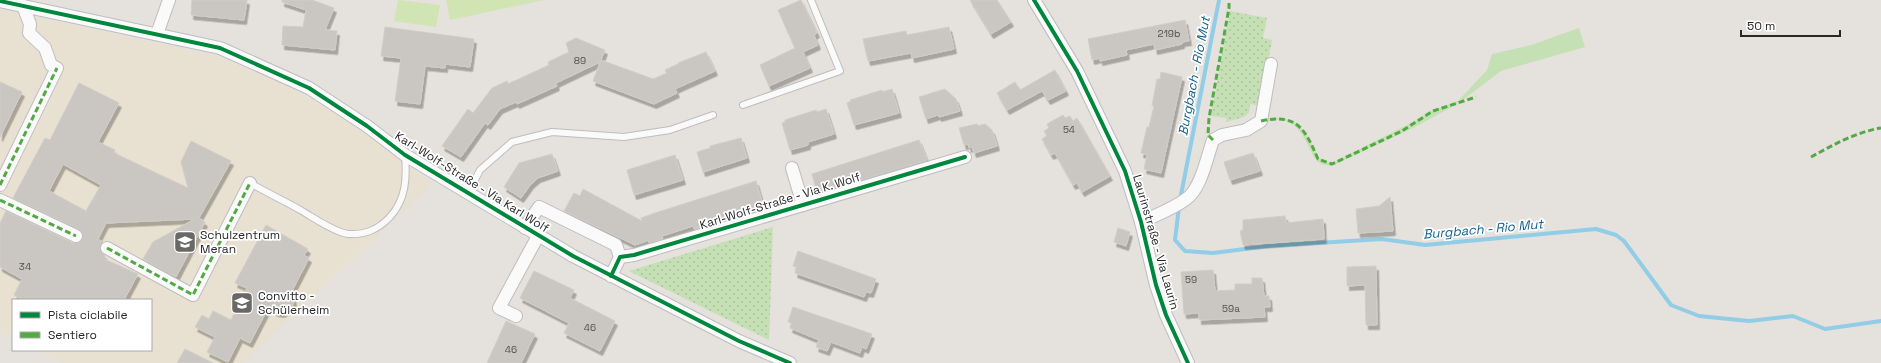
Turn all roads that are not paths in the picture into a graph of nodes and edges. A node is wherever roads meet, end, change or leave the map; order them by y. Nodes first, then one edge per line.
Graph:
1 (169, 0) edge
2 (811, 0) edge
3 (1034, 0) edge
4 (0, 1) edge
5 (23, 6) junction
6 (157, 34) junction
7 (1271, 64) dead end
8 (743, 105) dead end
9 (713, 115) dead end
10 (405, 155) junction
11 (965, 157) dead end
12 (792, 168) dead end
13 (250, 183) joint
14 (0, 185) edge
15 (468, 193) junction
16 (0, 200) edge
17 (803, 205) junction
18 (1141, 222) junction
19 (525, 228) junction
20 (76, 236) dead end
21 (538, 236) junction
22 (107, 248) dead end
23 (620, 257) junction
24 (611, 276) junction
25 (516, 316) dead end
26 (790, 363) edge
27 (1188, 363) edge

1 - 6 street
2 - 8 lane
3 - 18 street, Laurinstraße - Via Laurin
4 - 5 street, Karl-Wolf-Straße - Via Karl Wolf
5 - 6 street, Karl-Wolf-Straße - Via Karl Wolf
5 - 14 street
6 - 10 street, Karl-Wolf-Straße - Via Karl Wolf
7 - 18 street, Laurinstraße - Via Laurin
9 - 15 lane
10 - 13 lane
10 - 15 street, Karl-Wolf-Straße - Via Karl Wolf
11 - 17 street, Karl-Wolf-Straße - Via K. Wolf
12 - 17 street
13 - 22 street
15 - 19 street, Karl-Wolf-Straße - Via Karl Wolf
16 - 20 street
17 - 23 street, Karl-Wolf-Straße - Via K. Wolf
18 - 27 street, Laurinstraße - Via Laurin
19 - 21 street, Karl-Wolf-Straße - Via Karl Wolf
19 - 23 street
21 - 24 street, Karl-Wolf-Straße - Via Karl Wolf
21 - 25 street
23 - 24 street
24 - 26 street, Karl-Wolf-Straße - Via Karl Wolf

